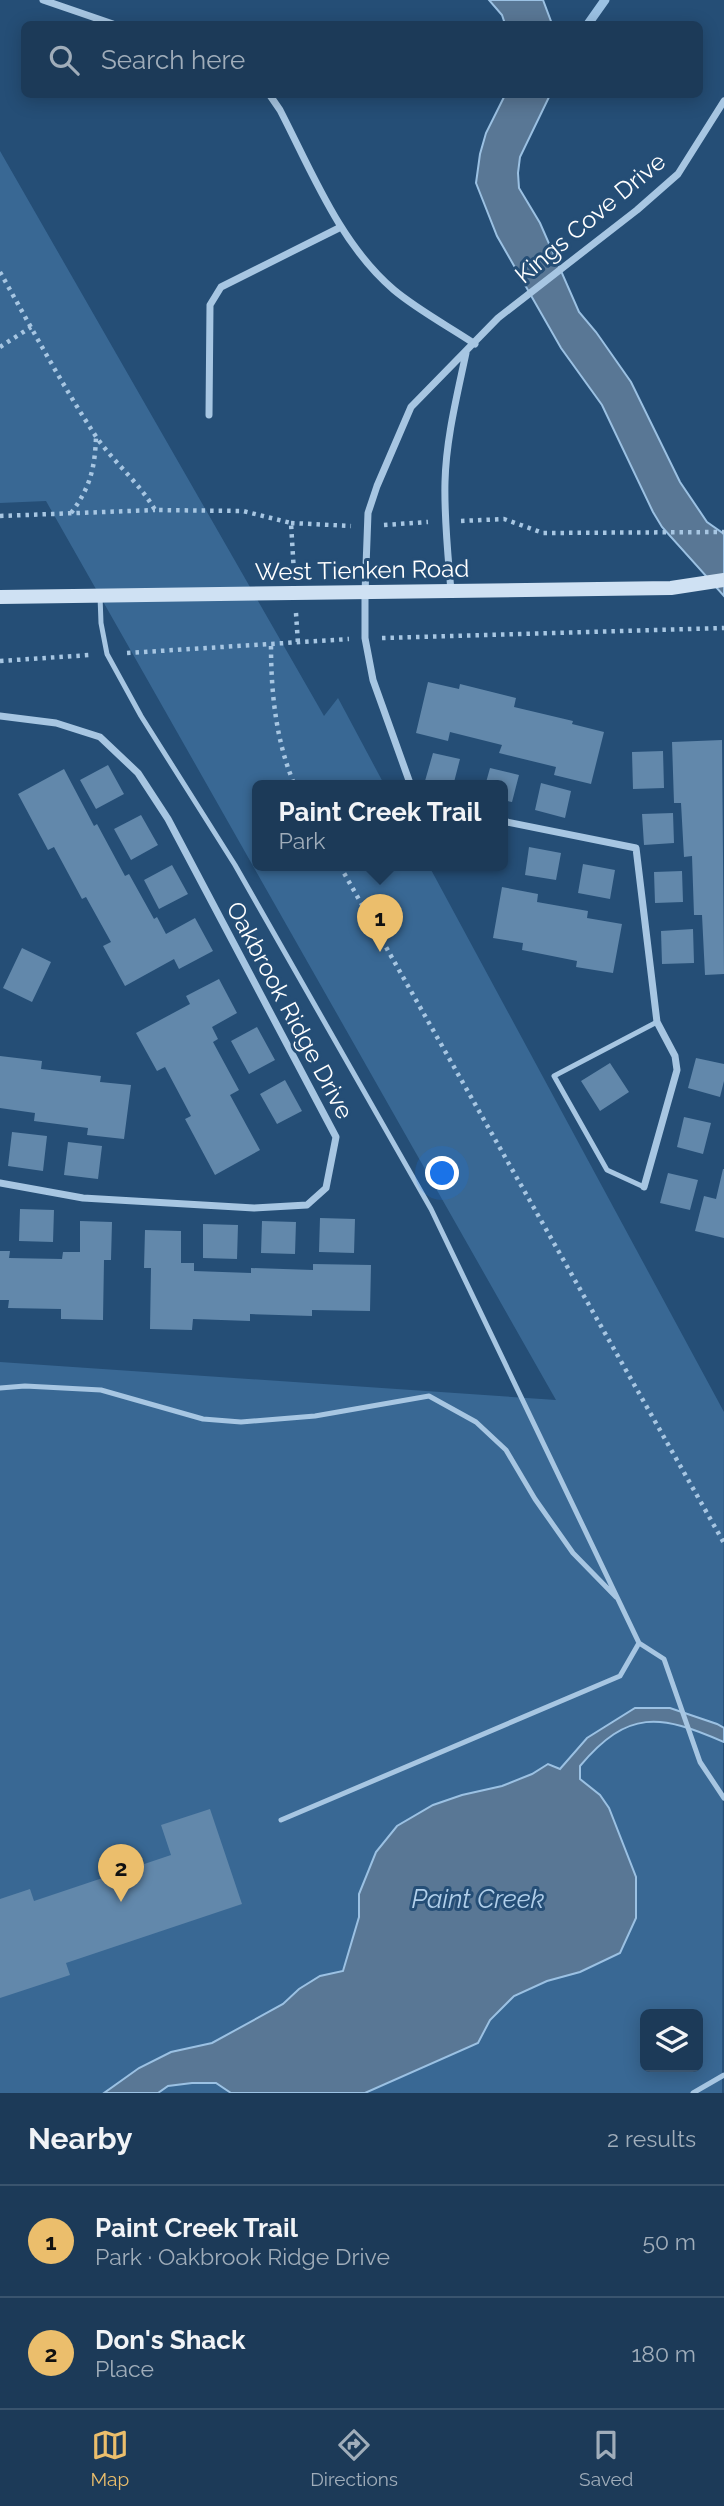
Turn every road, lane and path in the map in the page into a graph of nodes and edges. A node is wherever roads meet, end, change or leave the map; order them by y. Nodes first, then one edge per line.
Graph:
1 (43, 0) edge
2 (104, 21) edge
3 (272, 98) edge
4 (724, 101) edge
5 (341, 227) junction
6 (0, 272) edge
7 (31, 327) junction
8 (475, 344) junction
9 (0, 347) edge
10 (466, 353) junction
11 (209, 415) dead end
12 (96, 436) junction
13 (155, 510) junction
14 (70, 514) junction
15 (0, 516) edge
16 (445, 522) junction
17 (291, 523) junction
18 (366, 526) junction
19 (724, 532) edge
20 (293, 555) dead end
21 (724, 580) edge
22 (452, 592) junction
23 (365, 593) junction
24 (100, 596) junction
25 (0, 597) edge
26 (297, 623) dead end
27 (724, 628) edge
28 (395, 638) dead end
29 (336, 640) dead end
30 (298, 644) junction
31 (271, 646) junction
32 (107, 654) junction
33 (0, 661) edge
34 (0, 716) edge
35 (292, 780) edge
36 (409, 780) edge
37 (508, 822) edge
38 (343, 871) edge
39 (657, 1023) junction
40 (0, 1183) edge
41 (643, 1187) joint
42 (0, 1388) edge
43 (724, 1543) edge
44 (620, 1601) junction
45 (639, 1643) junction
46 (724, 1798) edge
47 (281, 1820) dead end
48 (724, 2075) edge
49 (693, 2093) edge

1 - 2 street
3 - 5 street
4 - 8 street, Kings Cove Drive
5 - 8 street
5 - 11 street
6 - 7 path
7 - 9 path
7 - 12 path
8 - 10 street, Kings Cove Drive
10 - 16 street
10 - 18 street, Kings Cove Drive
12 - 13 path
12 - 14 path
13 - 14 path
13 - 17 path
14 - 15 path
16 - 18 path
16 - 19 path
16 - 22 street
17 - 18 path
17 - 20 path
18 - 23 street, Kings Cove Drive
21 - 22 main road, West Tienken Road
22 - 23 main road, West Tienken Road
23 - 24 main road, West Tienken Road
23 - 36 street, Kings Cove Drive
24 - 25 main road, West Tienken Road
24 - 32 lane
26 - 30 path
27 - 28 path
29 - 30 path
30 - 31 path
31 - 32 path
31 - 35 path
32 - 33 path
32 - 44 lane
34 - 40 street, Oakbrook Ridge Drive
37 - 39 street
38 - 43 path
39 - 41 street
39 - 41 lane
42 - 44 lane
44 - 45 lane
45 - 46 lane
45 - 47 lane
48 - 49 lane

